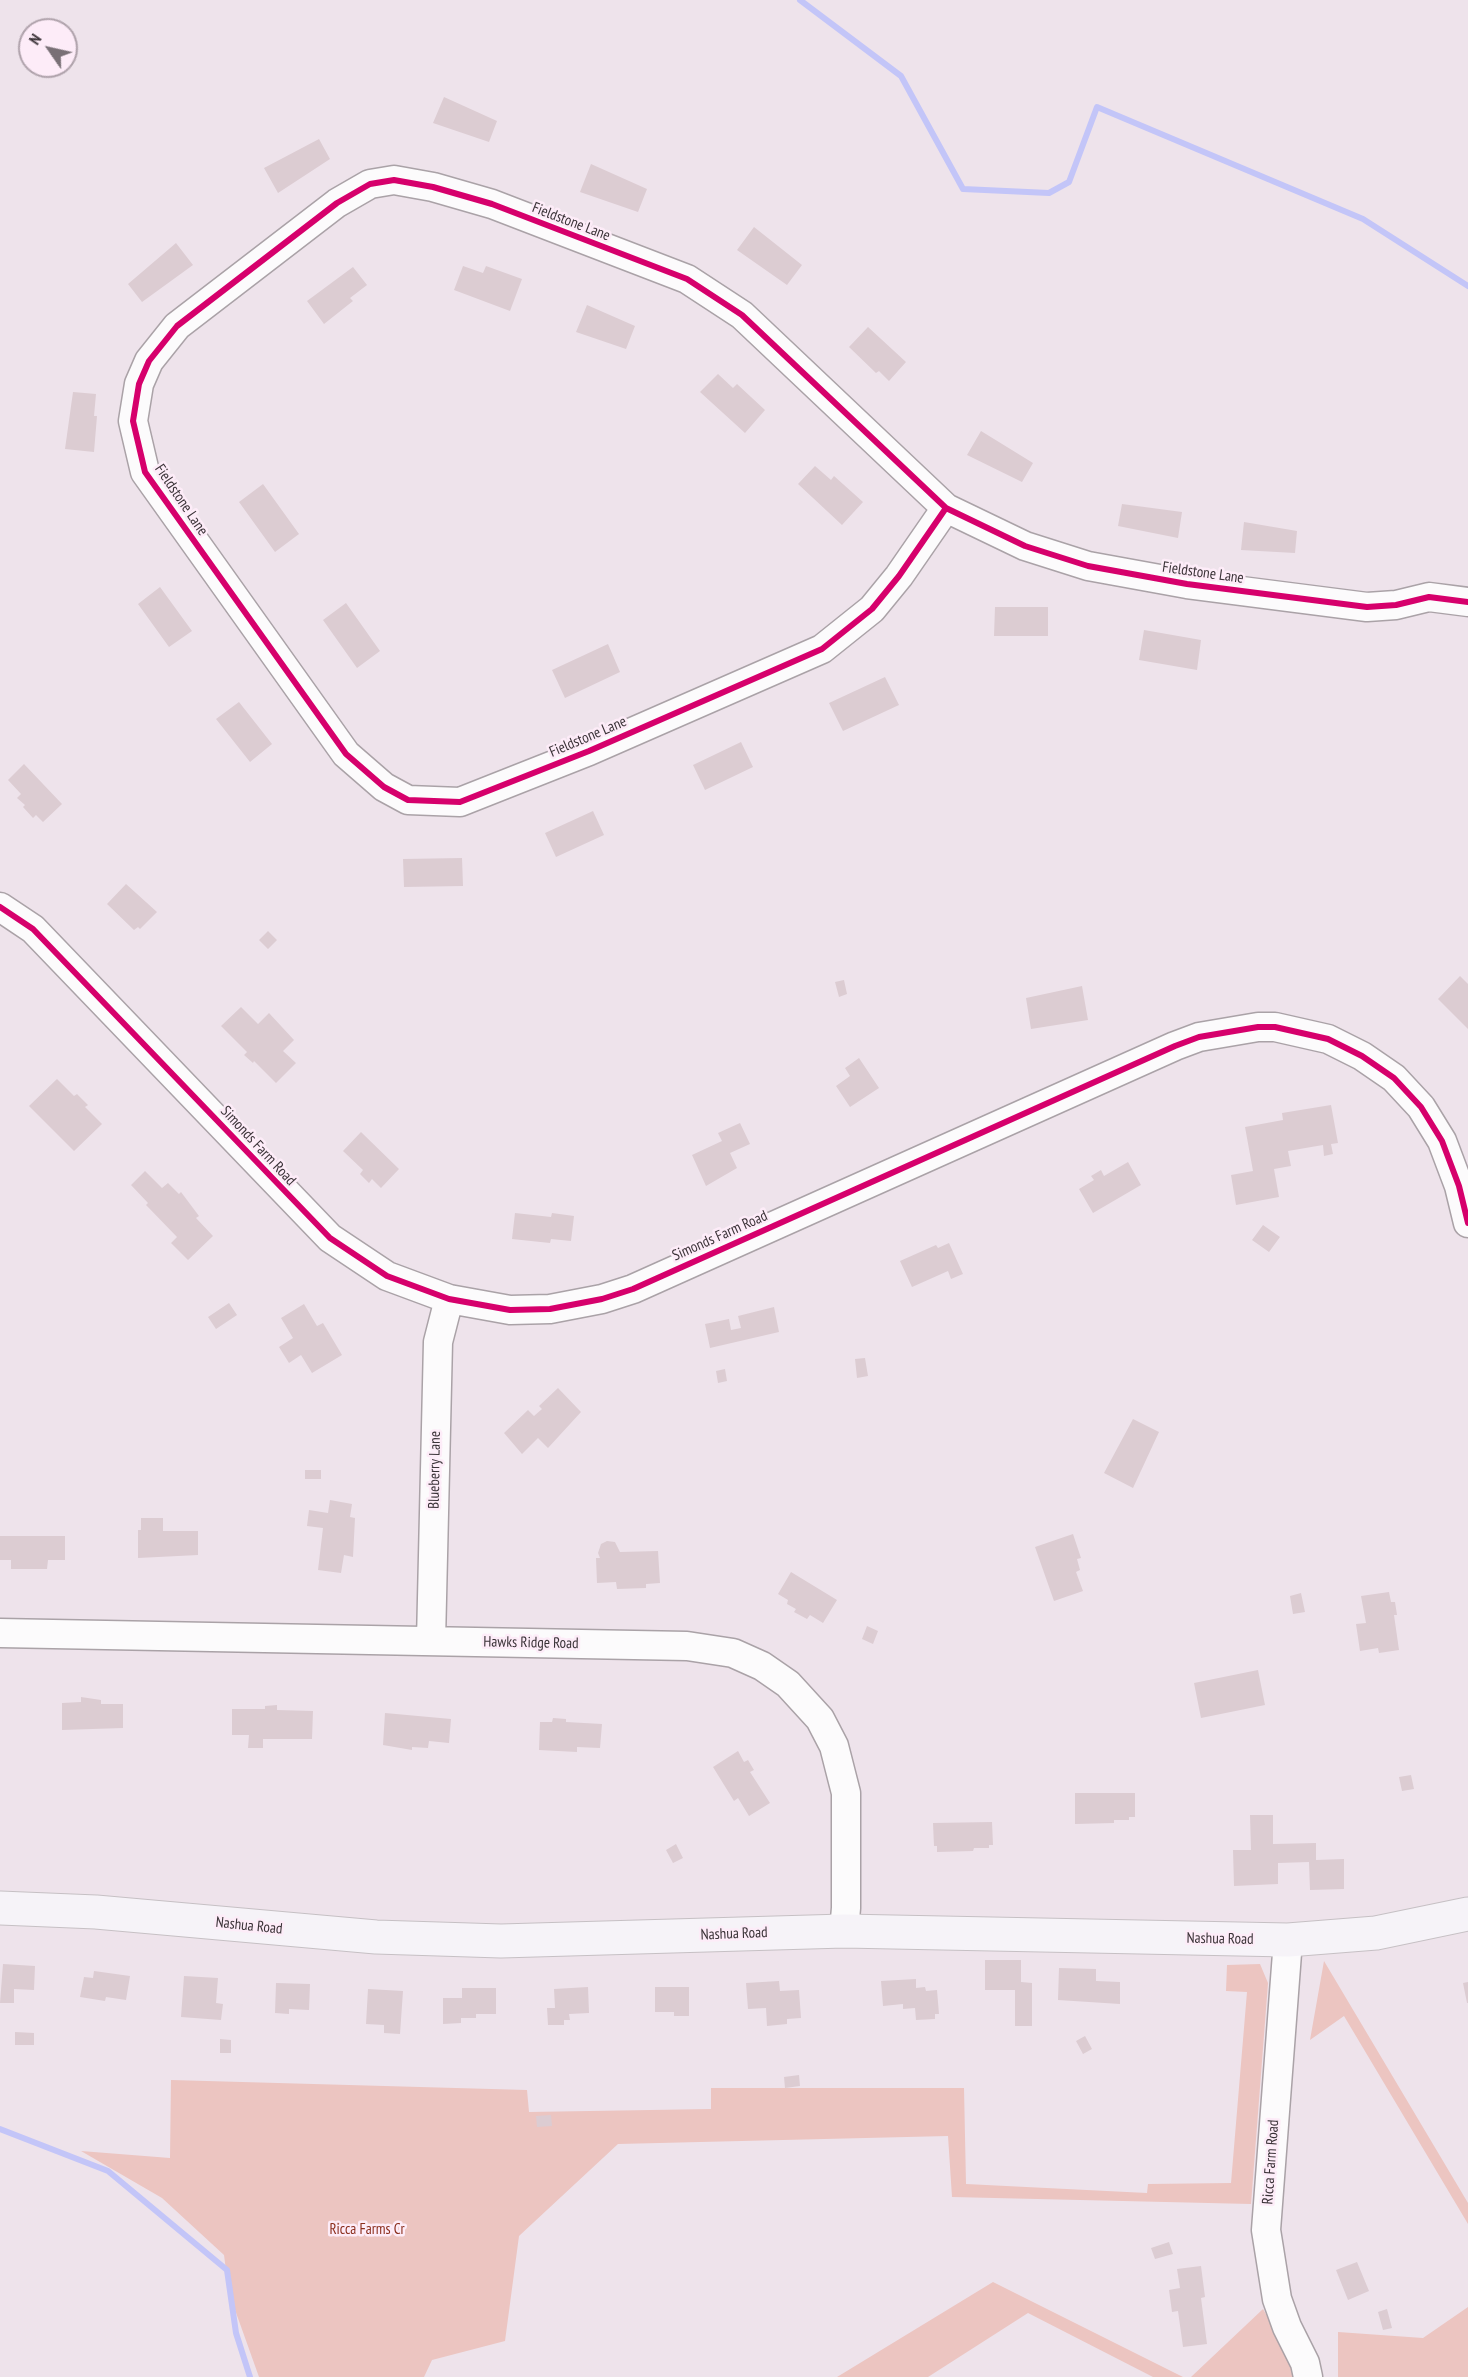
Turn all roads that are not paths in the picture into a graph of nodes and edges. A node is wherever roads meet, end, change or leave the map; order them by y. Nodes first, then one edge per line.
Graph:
1 (946, 508) junction
2 (1468, 602) edge
3 (0, 906) edge
4 (1468, 1223) edge
5 (449, 1299) junction
6 (0, 1633) edge
7 (431, 1641) junction
8 (0, 1908) edge
9 (1468, 1914) edge
10 (844, 1931) junction
11 (1288, 1940) junction
12 (1308, 2377) edge

1 - 1 street, Fieldstone Lane
1 - 2 street, Fieldstone Lane
3 - 5 street, Simonds Farm Road
4 - 5 street, Simonds Farm Road
5 - 7 street, Blueberry Lane
6 - 7 street, Hawks Ridge Road
7 - 10 street, Hawks Ridge Road
8 - 10 main road, Nashua Road
9 - 11 main road, Nashua Road
10 - 11 main road, Nashua Road
11 - 12 street, Ricca Farm Road

